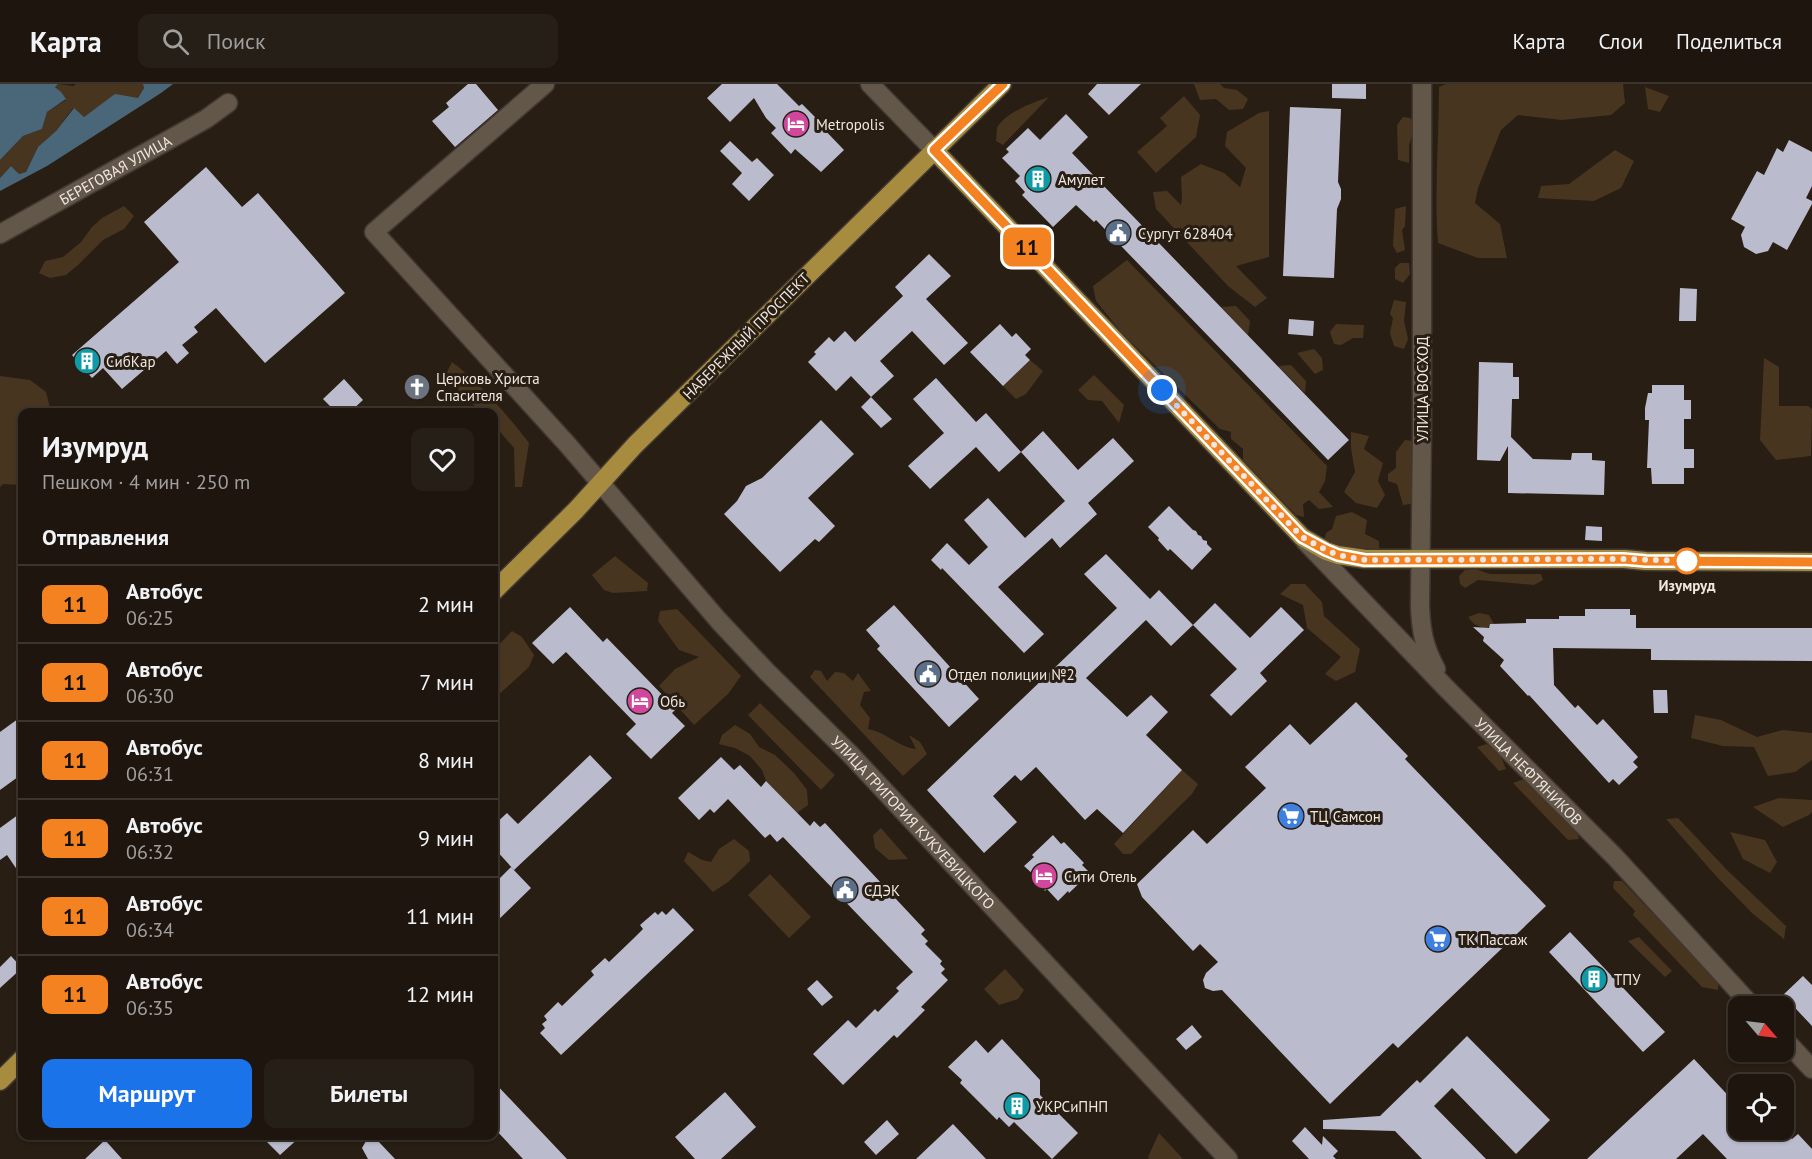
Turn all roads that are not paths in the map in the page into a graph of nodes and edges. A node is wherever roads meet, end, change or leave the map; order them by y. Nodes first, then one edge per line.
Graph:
1 (546, 84) edge
2 (870, 84) edge
3 (1002, 84) edge
4 (1422, 84) edge
5 (228, 103) dead end
6 (934, 150) junction
7 (0, 234) edge
8 (600, 483) junction
9 (1302, 537) junction
10 (1421, 559) junction
11 (1812, 562) edge
12 (498, 587) edge
13 (1447, 689) junction
14 (1743, 996) edge
15 (1794, 1050) edge
16 (18, 1063) edge
17 (1812, 1069) edge
18 (0, 1081) edge
19 (1228, 1159) edge

1 - 8 street, УЛИЦА ГРИГОРИЯ КУКУЕВИЦКОГО
2 - 6 street
3 - 6 main road, НАБЕРЕЖНЫЙ ПРОСПЕКТ
4 - 10 street, УЛИЦА ВОСХОД
5 - 7 street, БЕРЕГОВАЯ УЛИЦА
6 - 8 main road, НАБЕРЕЖНЫЙ ПРОСПЕКТ
6 - 9 main road
8 - 12 main road, НАБЕРЕЖНЫЙ ПРОСПЕКТ
8 - 19 street, УЛИЦА ГРИГОРИЯ КУКУЕВИЦКОГО
9 - 10 main road
9 - 13 street, УЛИЦА НЕФТЯНИКОВ
10 - 11 main road
10 - 13 street, УЛИЦА ВОСХОД
13 - 14 street, УЛИЦА НЕФТЯНИКОВ
15 - 17 street
16 - 18 main road

